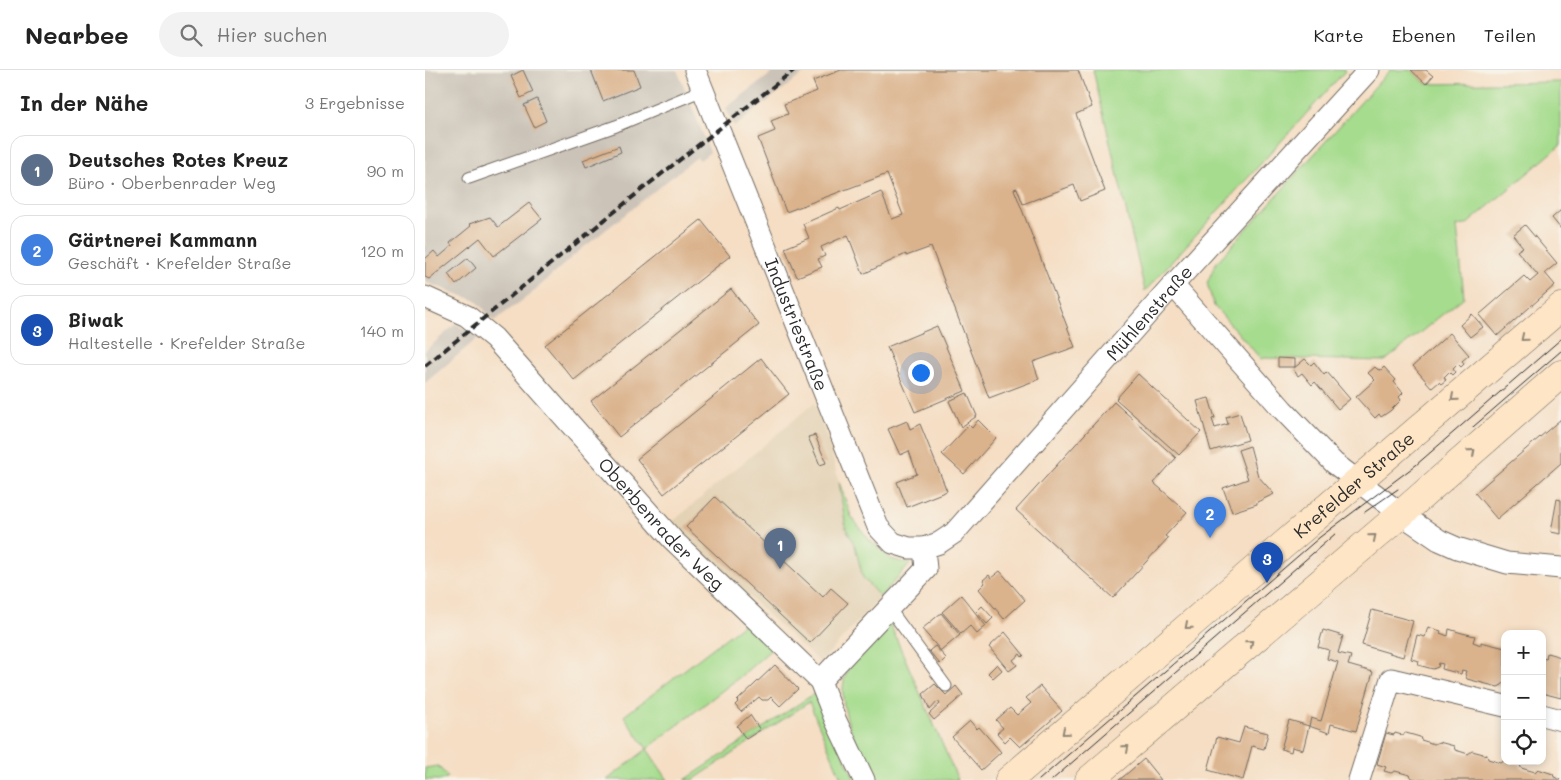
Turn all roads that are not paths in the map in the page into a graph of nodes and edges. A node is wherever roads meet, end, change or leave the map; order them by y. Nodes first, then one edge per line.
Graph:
1 (695, 70) edge
2 (1369, 70) edge
3 (703, 90) junction
4 (469, 178) dead end
5 (1173, 284) junction
6 (425, 297) edge
7 (1561, 307) edge
8 (1561, 374) edge
9 (1358, 480) junction
10 (1401, 514) junction
11 (924, 548) junction
12 (1561, 568) edge
13 (889, 608) junction
14 (820, 680) junction
15 (946, 686) dead end
16 (1501, 705) edge
17 (1546, 716) edge
18 (1561, 720) edge
19 (864, 780) edge
20 (1009, 780) edge
21 (1089, 780) edge
22 (1359, 780) edge

1 - 3 street, Industriestraße
2 - 5 street, Mühlenstraße
3 - 4 lane
3 - 11 street, Industriestraße
5 - 9 street
5 - 11 street, Mühlenstraße
6 - 14 street, Oberbenrader Weg
7 -> 9 main road, Krefelder Straße
10 -> 8 main road
9 - 10 street
9 -> 20 main road, Krefelder Straße
10 - 12 street
21 -> 10 main road
11 - 13 street
13 - 14 street
13 - 15 lane
14 - 19 street, Oberbenrader Weg
16 - 22 street
17 - 18 street

